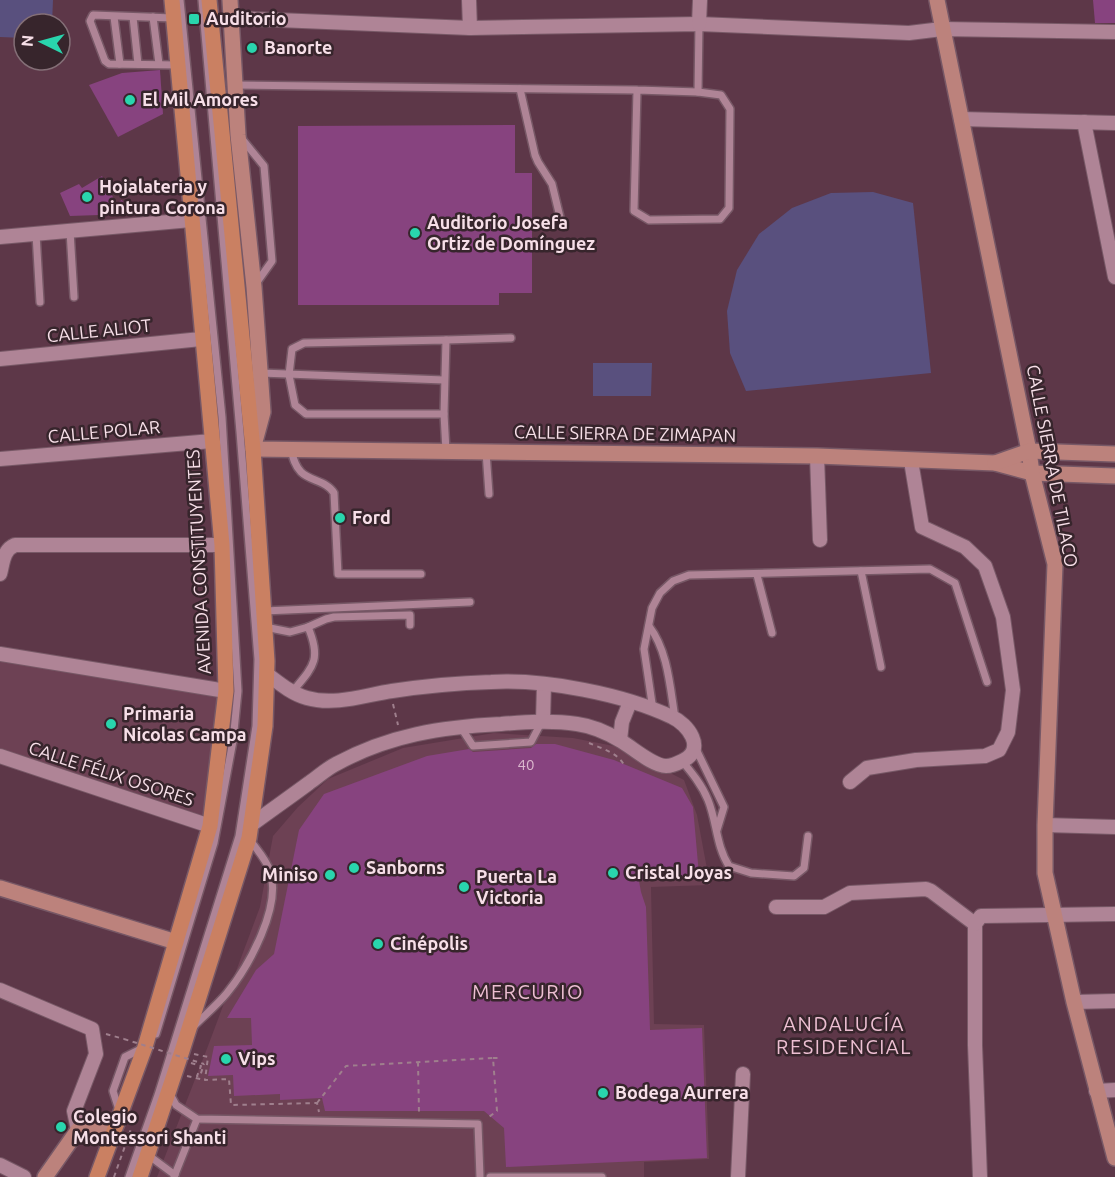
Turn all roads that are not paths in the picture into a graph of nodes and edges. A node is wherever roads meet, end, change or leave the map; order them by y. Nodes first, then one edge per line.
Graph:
1 (172, 0) edge
2 (180, 0) edge
3 (202, 0) edge
4 (209, 0) edge
5 (230, 0) edge
6 (469, 0) edge
7 (700, 0) edge
8 (937, 0) edge
9 (114, 17) junction
10 (133, 17) junction
11 (153, 17) junction
12 (173, 18) junction
13 (232, 18) junction
14 (699, 24) junction
15 (470, 28) junction
16 (942, 29) junction
17 (1115, 32) edge
18 (120, 64) junction
19 (138, 64) junction
20 (159, 64) junction
21 (178, 65) junction
22 (236, 85) junction
23 (520, 89) junction
24 (637, 90) junction
25 (698, 92) junction
26 (961, 119) junction
27 (1084, 122) junction
28 (1115, 123) edge
29 (238, 135) junction
30 (560, 217) dead end
31 (191, 220) junction
32 (70, 231) junction
33 (36, 234) junction
34 (0, 237) edge
35 (1115, 277) edge
36 (254, 287) junction
37 (74, 297) dead end
38 (40, 302) dead end
39 (511, 338) dead end
40 (201, 339) junction
41 (446, 340) junction
42 (0, 359) edge
43 (260, 373) junction
44 (289, 375) junction
45 (444, 380) junction
46 (444, 414) junction
47 (212, 441) junction
48 (253, 449) junction
49 (291, 449) junction
50 (446, 451) junction
51 (486, 451) junction
52 (1029, 451) junction
53 (1115, 454) edge
54 (818, 456) junction
55 (0, 459) edge
56 (911, 461) junction
57 (995, 463) junction
58 (1032, 473) junction
59 (1115, 476) edge
60 (489, 494) dead end
61 (820, 540) dead end
62 (222, 545) junction
63 (861, 572) junction
64 (0, 574) edge
65 (421, 574) dead end
66 (758, 575) junction
67 (470, 602) dead end
68 (264, 611) junction
69 (410, 625) dead end
70 (649, 626) junction
71 (265, 627) junction
72 (308, 627) junction
73 (772, 633) dead end
74 (0, 654) edge
75 (881, 667) dead end
76 (267, 674) junction
77 (987, 682) dead end
78 (544, 684) junction
79 (226, 691) junction
80 (292, 692) junction
81 (630, 702) junction
82 (653, 710) junction
83 (675, 718) junction
84 (543, 721) junction
85 (460, 726) junction
86 (620, 740) junction
87 (694, 744) junction
88 (0, 756) edge
89 (682, 760) junction
90 (850, 782) dead end
91 (1045, 825) junction
92 (210, 826) junction
93 (1115, 827) edge
94 (717, 830) junction
95 (250, 832) junction
96 (808, 836) dead end
97 (0, 888) edge
98 (776, 907) dead end
99 (1115, 914) edge
100 (1053, 916) junction
101 (975, 924) junction
102 (180, 944) junction
103 (0, 990) edge
104 (1115, 1001) edge
105 (1074, 1002) junction
106 (188, 1032) junction
107 (743, 1074) dead end
108 (1115, 1090) edge
109 (1096, 1091) junction
110 (168, 1092) junction
111 (197, 1119) junction
112 (123, 1120) junction
113 (78, 1130) junction
114 (148, 1155) junction
115 (1115, 1158) edge
116 (0, 1165) edge
117 (175, 1176) edge
118 (24, 1177) edge
119 (45, 1177) edge
120 (98, 1177) edge
121 (103, 1177) edge
122 (129, 1177) edge
123 (140, 1177) edge
124 (480, 1177) edge
125 (490, 1177) edge
126 (506, 1177) edge
127 (513, 1177) edge
128 (602, 1177) edge
129 (738, 1177) edge
130 (980, 1177) edge

1 - 12 main road, AVENIDA CONSTITUYENTES
2 - 102 lane
3 - 122 lane
4 - 48 main road
5 - 13 street
6 - 15 street
7 - 14 street
8 - 16 street, CALLE SIERRA DE TILACO
9 - 10 lane
9 - 18 lane
9 - 18 lane
10 - 11 lane
10 - 19 lane
11 - 12 lane
11 - 20 lane
12 - 21 main road, AVENIDA CONSTITUYENTES
13 - 15 street
13 - 22 street
14 - 15 street
14 - 16 street
14 - 25 lane
16 - 17 street
16 - 26 street, CALLE SIERRA DE TILACO
18 - 19 lane
19 - 20 lane
20 - 21 lane
21 - 31 main road, AVENIDA CONSTITUYENTES
22 - 23 lane
22 - 29 street
23 - 24 lane
23 - 30 lane
24 - 25 lane
24 - 25 lane
26 - 27 street
26 - 52 street, CALLE SIERRA DE TILACO
27 - 28 street
27 - 35 street
29 - 36 street
29 - 36 lane
31 - 32 street
31 - 40 main road, AVENIDA CONSTITUYENTES
32 - 33 street
32 - 37 lane
33 - 34 street
33 - 38 lane
36 - 43 street
39 - 41 lane
40 - 42 street, CALLE ALIOT
40 - 47 main road, AVENIDA CONSTITUYENTES
41 - 44 lane
41 - 45 lane
43 - 44 lane
43 - 48 street
44 - 45 lane
44 - 46 lane
45 - 46 lane
46 - 50 lane
47 - 55 street, CALLE POLAR
47 - 62 main road, AVENIDA CONSTITUYENTES
48 - 49 street, CALLE SIERRA DE ZIMAPAN
48 - 68 main road
49 - 50 street, CALLE SIERRA DE ZIMAPAN
49 - 65 lane
50 - 51 street, CALLE SIERRA DE ZIMAPAN
51 - 54 street, CALLE SIERRA DE ZIMAPAN
51 - 60 lane
52 - 53 street, CALLE SIERRA DE ZIMAPAN
52 - 57 street, CALLE SIERRA DE ZIMAPAN
52 - 58 street, CALLE SIERRA DE TILACO
54 - 56 street, CALLE SIERRA DE ZIMAPAN
54 - 61 street
56 - 57 street, CALLE SIERRA DE ZIMAPAN
56 - 90 street
57 - 58 street, CALLE SIERRA DE ZIMAPAN
58 - 59 street, CALLE SIERRA DE ZIMAPAN
58 - 91 street, CALLE SIERRA DE TILACO
62 - 64 street
62 - 79 main road, AVENIDA CONSTITUYENTES
63 - 66 lane
63 - 75 lane
63 - 77 lane
66 - 70 lane
66 - 73 lane
67 - 68 lane
68 - 71 main road
69 - 72 lane
70 - 82 lane
70 - 83 lane
71 - 72 lane
71 - 76 main road
72 - 80 lane
74 - 79 street
76 - 80 street
76 - 95 main road
78 - 80 street
78 - 81 street
78 - 84 street
79 - 92 main road, AVENIDA CONSTITUYENTES
81 - 82 street
81 - 86 street
82 - 83 street
83 - 87 street
84 - 85 street
84 - 85 lane
84 - 86 street
85 - 95 street
86 - 89 street
87 - 89 street
87 - 94 lane
88 - 92 street, CALLE FÉLIX OSORES
89 - 94 lane
91 - 93 street
91 - 100 street, CALLE SIERRA DE TILACO
92 - 102 main road, AVENIDA CONSTITUYENTES
94 - 96 lane
95 - 106 main road
95 - 106 lane
97 - 102 street
98 - 101 street
99 - 100 street
100 - 101 street
100 - 105 street, CALLE SIERRA DE TILACO
101 - 130 street
102 - 112 main road, AVENIDA CONSTITUYENTES
102 - 121 lane
103 - 113 street
104 - 105 street
105 - 109 street, CALLE SIERRA DE TILACO
106 - 110 main road
107 - 129 street
108 - 109 street
109 - 115 street, CALLE SIERRA DE TILACO
110 - 111 lane
110 - 114 main road
111 - 117 lane
111 - 124 lane
112 - 113 street
112 - 120 main road, AVENIDA CONSTITUYENTES
113 - 119 street
114 - 117 lane
114 - 123 main road
116 - 118 street
125 - 126 lane
126 - 127 lane
127 - 128 lane

